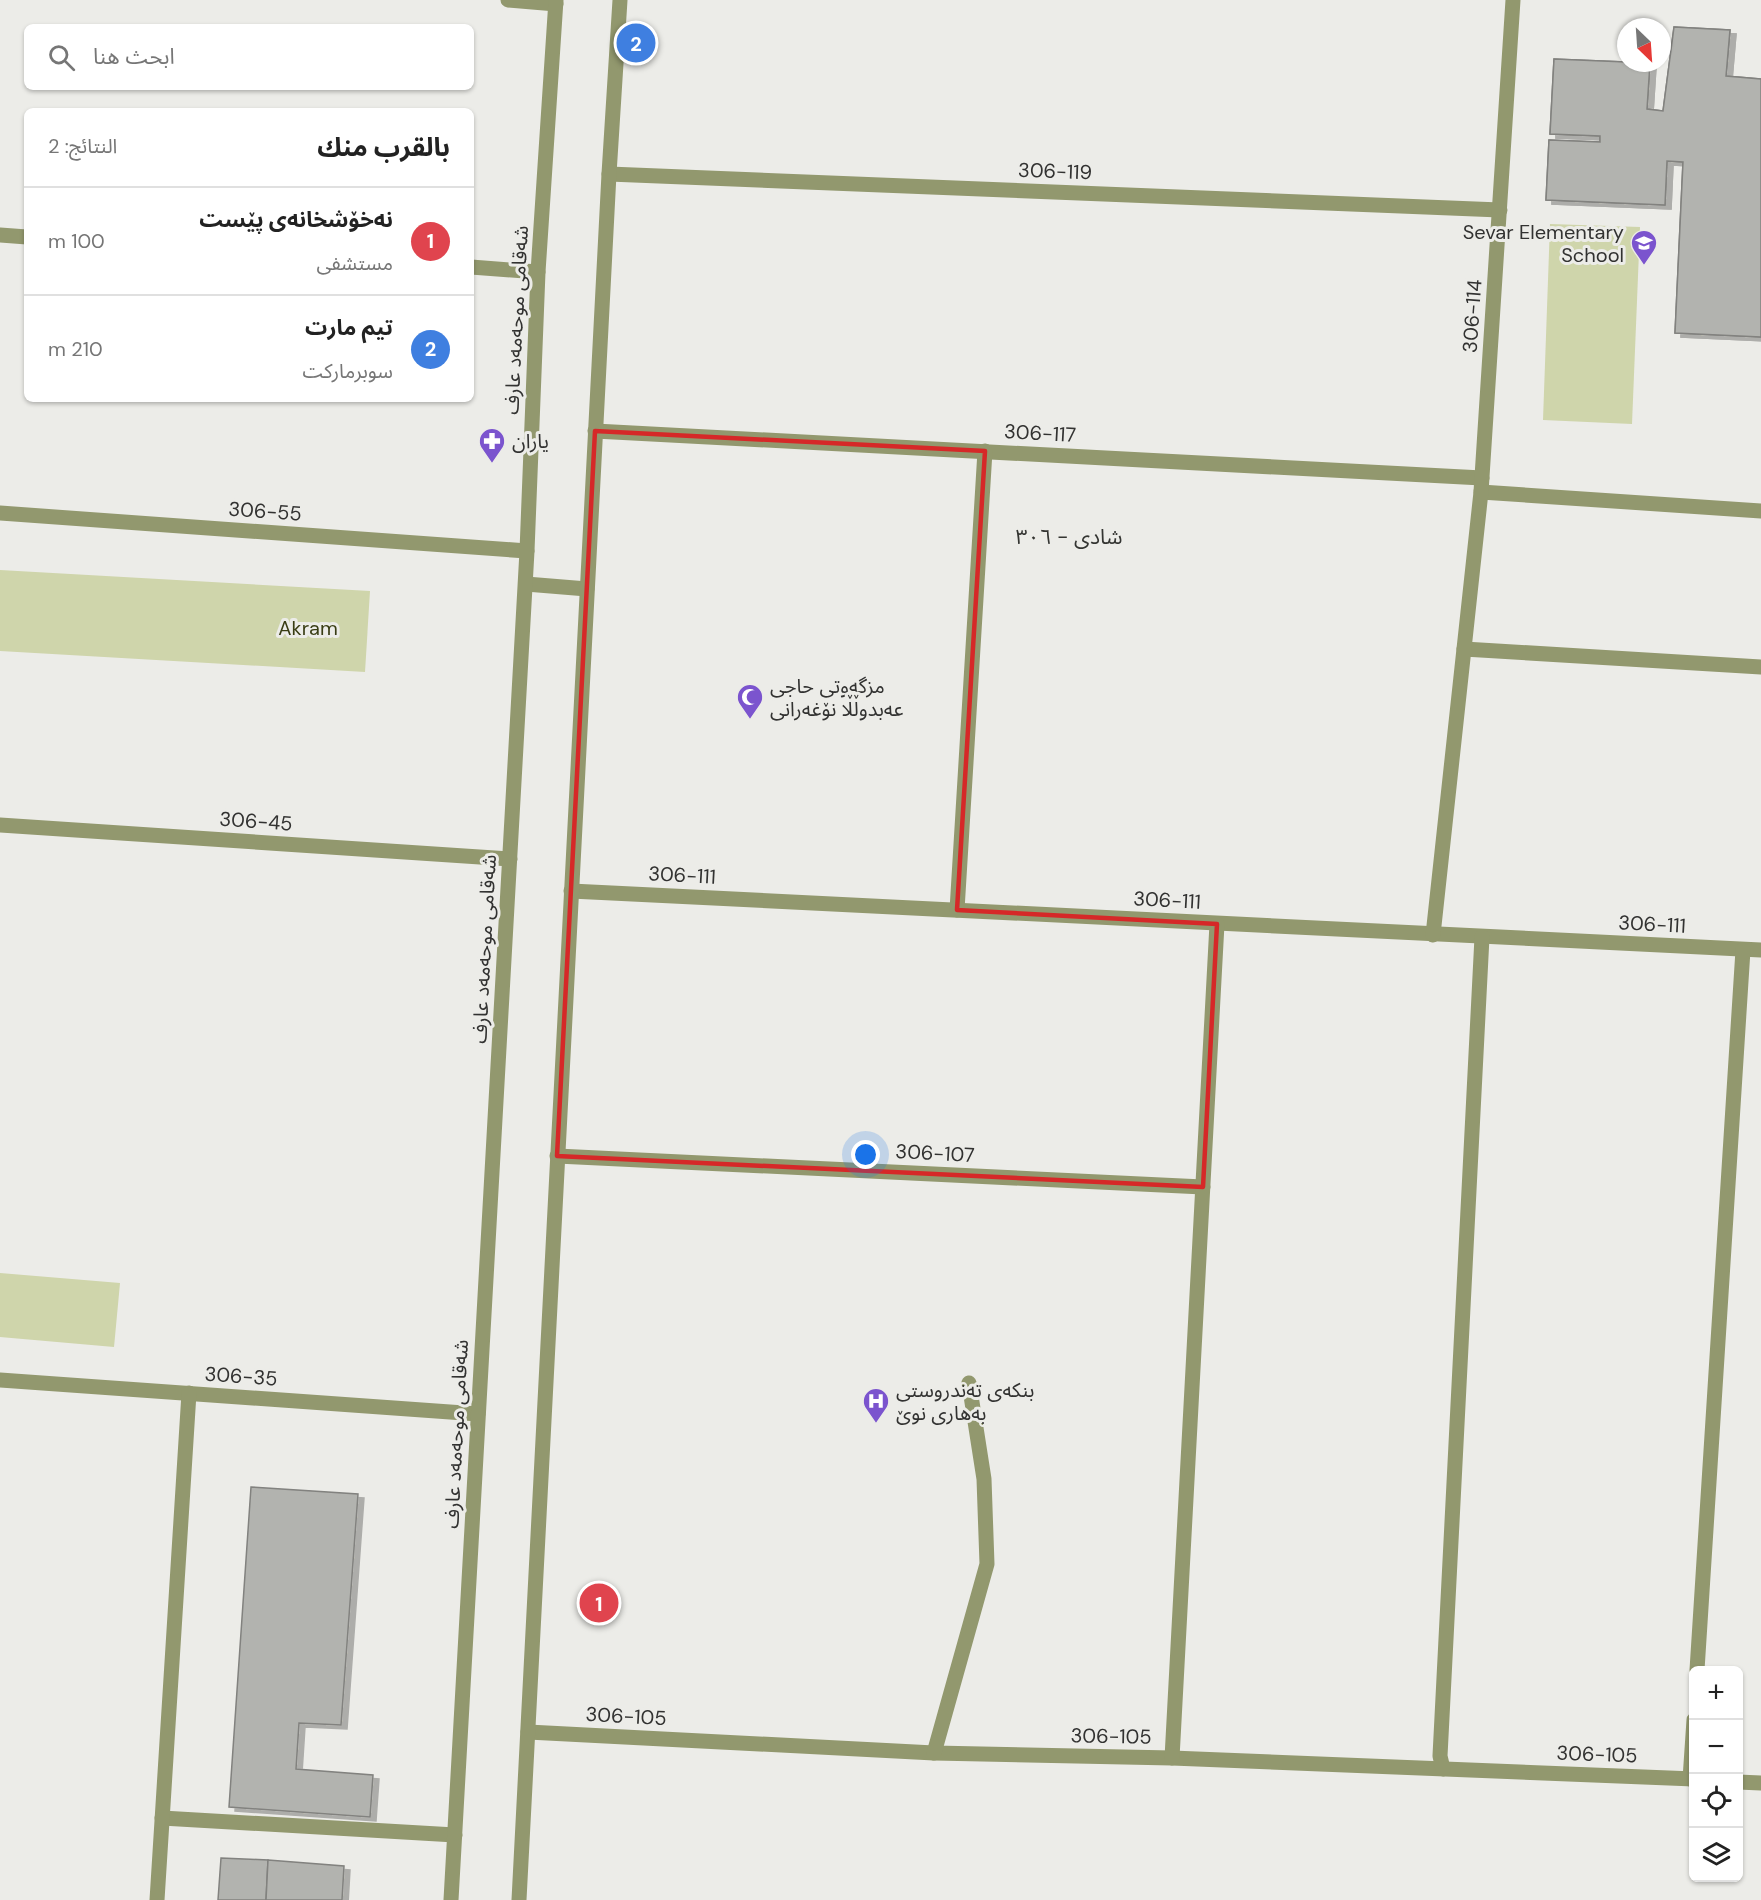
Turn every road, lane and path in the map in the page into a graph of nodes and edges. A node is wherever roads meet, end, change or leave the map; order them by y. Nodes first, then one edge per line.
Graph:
1 (508, 0) edge
2 (620, 0) edge
3 (1513, 0) edge
4 (556, 2) edge
5 (609, 174) junction
6 (1500, 210) junction
7 (0, 235) edge
8 (24, 237) edge
9 (474, 267) edge
10 (538, 272) junction
11 (595, 430) junction
12 (985, 451) junction
13 (1482, 485) junction
14 (1761, 511) edge
15 (0, 513) edge
16 (527, 551) junction
17 (526, 584) junction
18 (587, 589) junction
19 (1464, 649) junction
20 (1761, 667) edge
21 (0, 825) edge
22 (510, 859) junction
23 (571, 891) junction
24 (957, 910) junction
25 (1217, 924) junction
26 (1433, 935) junction
27 (1482, 938) junction
28 (1743, 950) junction
29 (1761, 951) edge
30 (557, 1156) junction
31 (1203, 1187) junction
32 (0, 1380) edge
33 (969, 1383) dead end
34 (189, 1393) junction
35 (478, 1414) junction
36 (1697, 1666) edge
37 (528, 1732) junction
38 (934, 1753) junction
39 (1172, 1758) junction
40 (1443, 1769) junction
41 (1689, 1779) edge
42 (1743, 1782) edge
43 (1761, 1783) edge
44 (162, 1818) junction
45 (455, 1835) junction
46 (158, 1900) edge
47 (451, 1900) edge
48 (519, 1900) edge

1 - 4 street
2 - 5 street
3 - 6 street, 306-114
4 - 10 street, شەقامی موحەمەد عارف
5 - 6 street, 306-119
5 - 11 street
6 - 13 street, 306-114
7 - 8 street
9 - 10 street
10 - 16 street, شەقامی موحەمەد عارف
11 - 12 street, 306-117
11 - 18 street
12 - 13 street, 306-117
12 - 24 street
13 - 14 street, 306-117
13 - 19 street, 306-114
15 - 16 street, 306-55
16 - 17 street, شەقامی موحەمەد عارف
17 - 18 street
17 - 22 street, شەقامی موحەمەد عارف
18 - 23 street
19 - 20 street
19 - 26 street, 306-114
21 - 22 street, 306-45
22 - 35 street, شەقامی موحەمەد عارف
23 - 24 street, 306-111
23 - 30 street
24 - 25 street, 306-111
25 - 26 street, 306-111
25 - 31 street
26 - 27 street, 306-111
27 - 28 street, 306-111
27 - 40 street
28 - 29 street, 306-111
28 - 36 street
30 - 31 street, 306-107
30 - 37 street
31 - 39 street
32 - 34 street, 306-35
33 - 38 street
34 - 35 street, 306-35
34 - 44 street
35 - 45 street, شەقامی موحەمەد عارف
37 - 38 street, 306-105
37 - 48 street
38 - 39 street, 306-105
39 - 40 street, 306-105
40 - 41 street, 306-105
42 - 43 street
44 - 45 street
44 - 46 street
45 - 47 street, شەقامی موحەمەد عارف

